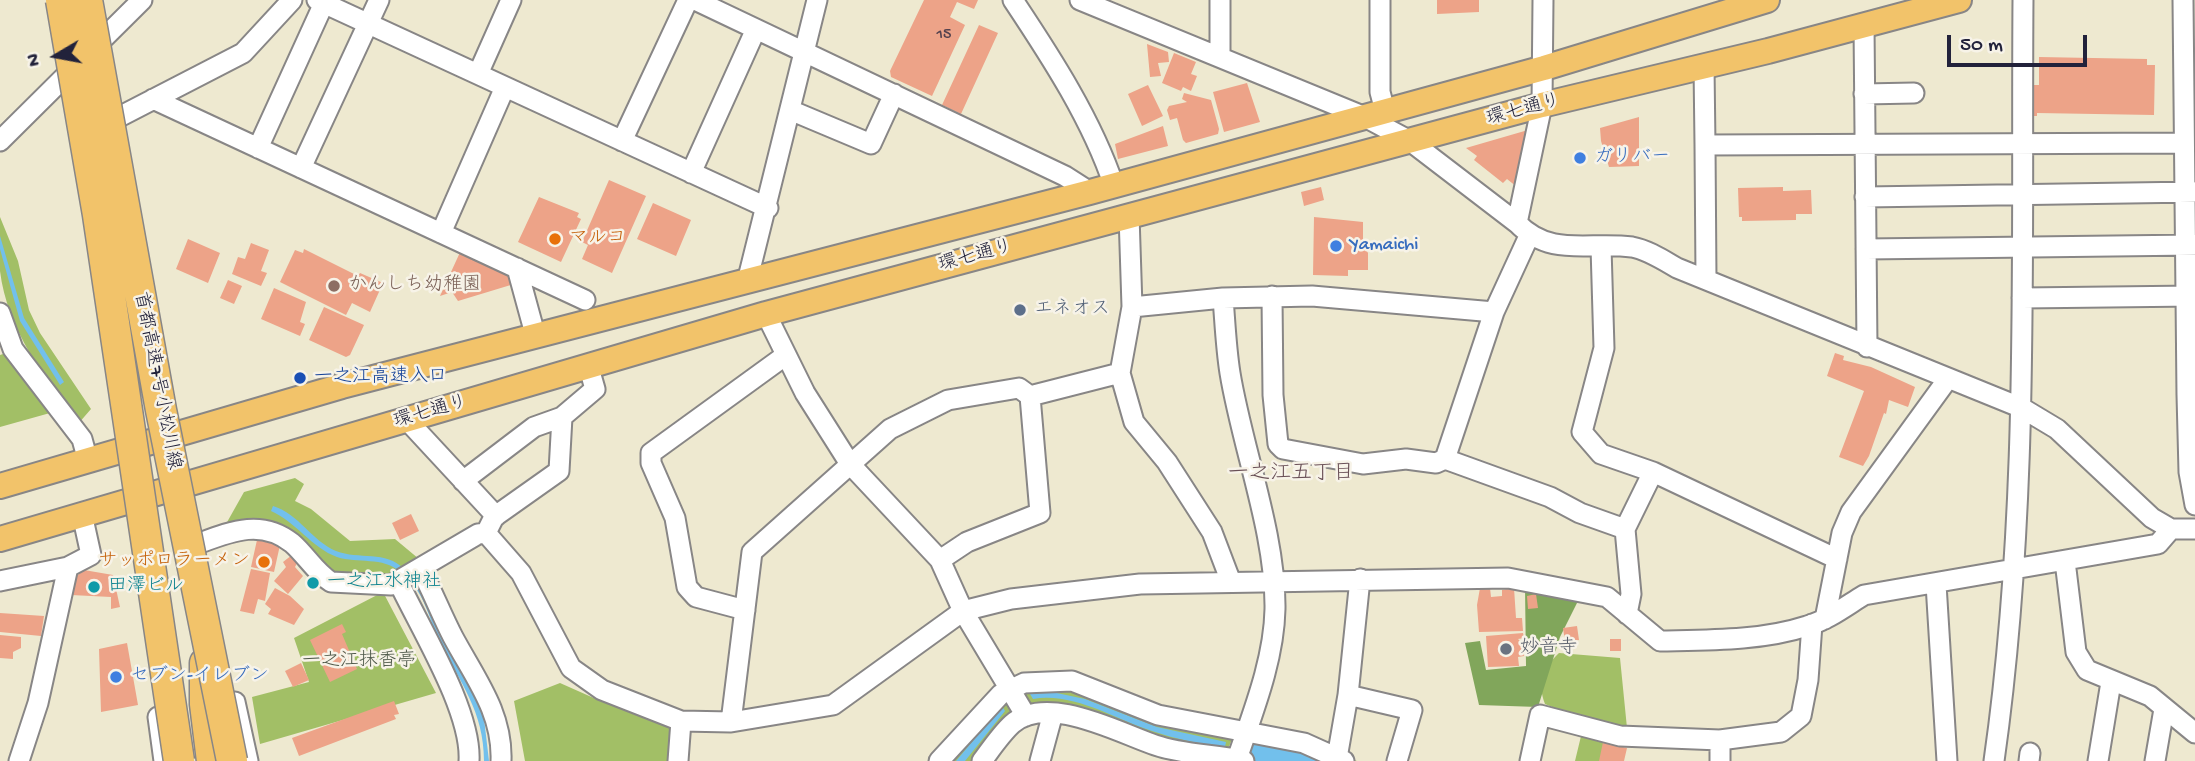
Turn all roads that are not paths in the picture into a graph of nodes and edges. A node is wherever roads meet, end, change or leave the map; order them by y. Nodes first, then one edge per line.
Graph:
1 (50, 0) edge
2 (61, 0) edge
3 (87, 0) edge
4 (99, 0) edge
5 (142, 0) edge
6 (292, 0) edge
7 (379, 0) edge
8 (511, 0) edge
9 (688, 0) edge
10 (695, 0) edge
11 (817, 0) edge
12 (1013, 0) edge
13 (1080, 0) edge
14 (1220, 0) edge
15 (1380, 0) edge
16 (1543, 0) edge
17 (1767, 0) edge
18 (1959, 0) edge
19 (2023, 0) edge
20 (2183, 0) edge
21 (320, 2) edge
22 (369, 24) junction
23 (1864, 25) junction
24 (756, 29) junction
25 (105, 36) junction
26 (804, 49) junction
27 (1220, 56) junction
28 (1704, 66) junction
29 (1544, 68) junction
30 (478, 74) junction
31 (63, 77) junction
32 (505, 87) junction
33 (1914, 93) dead end
34 (894, 94) junction
35 (1864, 94) junction
36 (153, 99) junction
37 (1542, 105) junction
38 (790, 110) junction
39 (1375, 114) junction
40 (119, 117) junction
41 (2190, 117) edge
42 (0, 141) edge
43 (622, 141) junction
44 (1410, 141) junction
45 (2184, 143) junction
46 (1705, 145) junction
47 (2022, 145) junction
48 (1865, 146) junction
49 (258, 148) junction
50 (301, 168) junction
51 (691, 173) junction
52 (1114, 186) junction
53 (1090, 192) junction
54 (2190, 192) edge
55 (2022, 194) junction
56 (1865, 197) junction
57 (768, 208) junction
58 (1129, 215) junction
59 (1523, 230) junction
60 (441, 233) junction
61 (2191, 245) edge
62 (1601, 247) junction
63 (2022, 247) junction
64 (1866, 249) junction
65 (517, 268) junction
66 (1706, 279) junction
67 (747, 282) junction
68 (1272, 296) junction
69 (2191, 296) edge
70 (1223, 298) junction
71 (2022, 298) junction
72 (585, 300) dead end
73 (1132, 307) junction
74 (1494, 312) junction
75 (0, 313) edge
76 (766, 314) junction
77 (535, 334) junction
78 (1867, 347) junction
79 (786, 355) junction
80 (589, 368) junction
81 (1120, 373) junction
82 (1947, 380) junction
83 (2191, 395) edge
84 (1030, 396) junction
85 (2022, 408) junction
86 (562, 416) junction
87 (407, 420) junction
88 (178, 434) junction
89 (122, 451) junction
90 (1445, 459) junction
91 (88, 461) junction
92 (850, 464) junction
93 (1653, 472) junction
94 (463, 481) junction
95 (187, 483) junction
96 (0, 486) edge
97 (129, 500) junction
98 (2195, 505) edge
99 (82, 514) junction
100 (491, 524) junction
101 (1625, 529) junction
102 (2171, 529) junction
103 (2195, 529) edge
104 (0, 539) edge
105 (202, 552) junction
106 (1837, 559) junction
107 (940, 560) junction
108 (2065, 561) junction
109 (68, 567) junction
110 (420, 568) junction
111 (2011, 572) junction
112 (140, 573) junction
113 (1360, 579) junction
114 (1273, 580) junction
115 (0, 581) edge
116 (398, 581) junction
117 (1231, 582) junction
118 (1936, 584) junction
119 (745, 610) junction
120 (963, 611) junction
121 (1627, 614) junction
122 (1818, 622) junction
123 (2111, 682) junction
124 (1348, 695) junction
125 (1013, 700) junction
126 (2164, 709) junction
127 (1053, 713) junction
128 (681, 721) junction
129 (731, 722) junction
130 (2193, 725) edge
131 (1247, 731) junction
132 (1720, 740) junction
133 (1153, 753) edge
134 (1241, 760) edge
135 (1340, 760) edge
136 (19, 761) edge
137 (164, 761) edge
138 (179, 761) edge
139 (197, 761) edge
140 (212, 761) edge
141 (232, 761) edge
142 (248, 761) edge
143 (469, 761) edge
144 (501, 761) edge
145 (678, 761) edge
146 (939, 761) edge
147 (982, 761) edge
148 (1040, 761) edge
149 (1397, 761) edge
150 (1530, 761) edge
151 (1720, 761) edge
152 (1947, 761) edge
153 (1994, 761) edge
154 (2098, 761) edge
155 (2155, 761) edge

1 - 31 street
2 - 138 highway, 首都高速7号小松川線, bridge
3 - 141 highway, 首都高速7号小松川線, bridge
4 - 25 street
5 - 25 street
6 - 36 street
7 - 22 street
8 - 30 street
9 - 43 street
10 - 24 street
11 - 26 street
12 - 52 street
13 - 27 street
14 - 27 street
15 - 39 street
16 - 29 street
17 - 29 main road, 環七通り
18 - 23 main road, 環七通り
19 - 47 street
20 - 41 street
21 - 22 street
21 - 49 street
22 - 30 street
22 - 50 street
23 - 28 main road, 環七通り
23 - 35 street
24 - 26 street
24 - 51 street
25 - 31 street
25 - 40 street
26 - 34 street
26 - 38 street
27 - 39 street
28 - 37 main road, 環七通り
28 - 46 street
29 - 37 street
29 - 39 main road, 環七通り
30 - 32 street
31 - 42 street
31 - 89 street
32 - 43 street
32 - 60 street
33 - 35 street
34 - 38 street
34 - 53 street
35 - 48 street
36 - 40 street
36 - 49 street
37 - 44 main road, 環七通り
37 - 59 street
38 - 57 street
39 - 44 street
39 - 52 main road, 環七通り
40 - 88 street
41 - 45 street
43 - 51 street
44 - 58 main road, 環七通り
44 - 59 street
45 - 47 street
45 - 54 street
46 - 48 street
46 - 66 street
47 - 48 street
47 - 55 street
48 - 56 street
49 - 50 street
50 - 60 street
51 - 57 street
52 - 53 main road, 環七通り
53 - 67 main road, 環七通り
54 - 55 street
54 - 61 street
55 - 56 street
55 - 63 street
56 - 64 street
57 - 67 street
58 - 73 street
58 - 76 main road, 環七通り
59 - 62 street
59 - 74 street
60 - 65 street
61 - 63 street
61 - 69 street
62 - 66 street
62 - 93 street
63 - 64 street
63 - 71 street
64 - 78 street
65 - 72 street
65 - 77 street
66 - 78 street
67 - 77 main road, 環七通り
68 - 70 street
68 - 74 street
68 - 90 street
69 - 71 street
69 - 83 street
70 - 73 street
70 - 114 street
71 - 85 street
73 - 81 street
74 - 90 street
75 - 91 street
76 - 79 street
76 - 80 main road, 環七通り
77 - 88 main road, 環七通り
78 - 82 street
79 - 92 street
79 - 119 street
80 - 86 street
80 - 87 main road, 環七通り
81 - 84 street
81 - 117 street
82 - 85 street
82 - 106 street
83 - 98 street
84 - 92 street
84 - 107 street
85 - 102 street
85 - 111 street
86 - 94 street
86 - 100 street
87 - 94 street
87 - 95 main road, 環七通り
88 - 89 main road, 環七通り
88 - 95 street
89 - 91 main road, 環七通り
89 - 97 street
90 - 101 street
91 - 96 main road, 環七通り
92 - 107 street
92 - 119 street
93 - 101 street
93 - 106 street
94 - 100 street
95 - 97 main road, 環七通り
95 - 105 street
97 - 99 main road, 環七通り
97 - 112 street
99 - 104 main road, 環七通り
99 - 109 street
100 - 110 street
100 - 128 street
101 - 121 street
102 - 103 street
102 - 108 street
105 - 116 street
105 - 140 highway
105 - 142 street
106 - 122 street
107 - 120 street
108 - 111 street
108 - 123 street
109 - 115 street
109 - 136 street
110 - 116 street
110 - 144 street
111 - 118 street
111 - 153 street
112 - 137 street
112 - 139 highway
113 - 114 street
113 - 121 street
113 - 124 street
114 - 117 street
114 - 131 street
116 - 143 street
117 - 120 street
118 - 122 street
118 - 152 street
119 - 129 street
120 - 125 street
120 - 129 street
121 - 122 street
122 - 132 street
123 - 126 street
123 - 154 street
124 - 135 street
124 - 149 street
125 - 127 street
125 - 131 street
125 - 146 street
125 - 147 street
126 - 130 street
126 - 155 street
127 - 133 street
127 - 148 street
128 - 129 street
128 - 145 street
131 - 134 street
131 - 135 street
132 - 150 street
132 - 151 street
133 - 134 street

